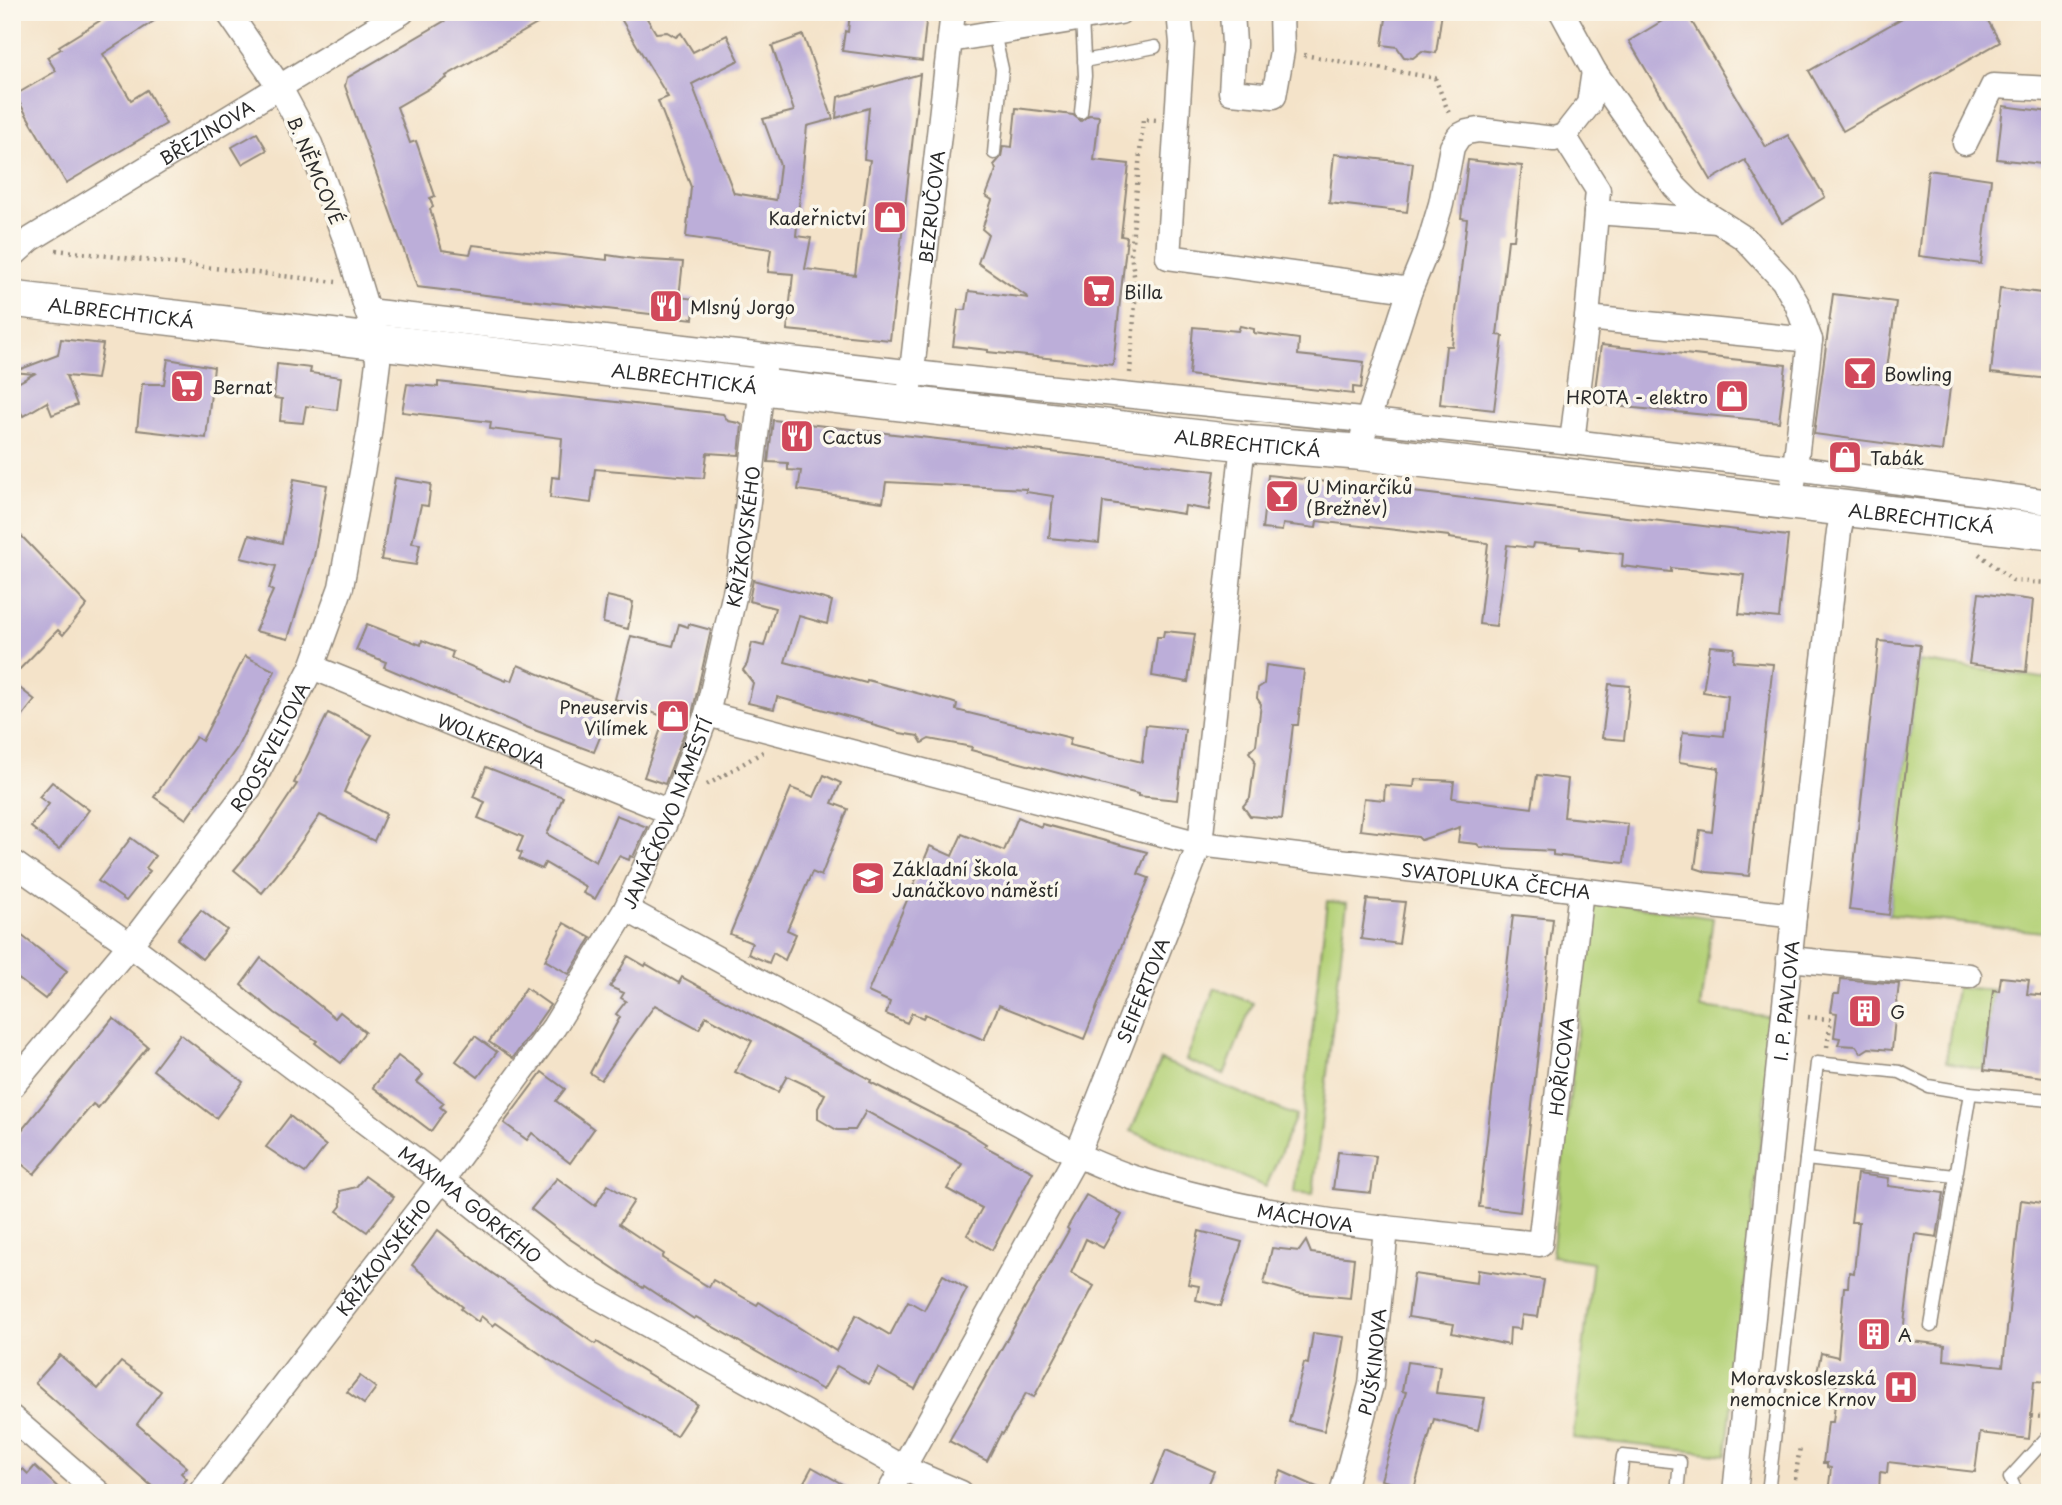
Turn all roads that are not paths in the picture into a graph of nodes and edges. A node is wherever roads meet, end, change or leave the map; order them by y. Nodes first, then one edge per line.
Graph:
1 (228, 12) edge
2 (402, 12) edge
3 (953, 12) edge
4 (1120, 12) edge
5 (1179, 12) edge
6 (1232, 12) edge
7 (1280, 12) edge
8 (1562, 12) edge
9 (1082, 19) junction
10 (994, 33) junction
11 (950, 40) junction
12 (1155, 47) dead end
13 (1084, 61) junction
14 (1594, 71) junction
15 (279, 86) junction
16 (2050, 89) edge
17 (1082, 112) dead end
18 (1564, 136) junction
19 (1965, 143) dead end
20 (994, 153) dead end
21 (1596, 212) junction
22 (1717, 220) junction
23 (12, 256) edge
24 (1410, 290) junction
25 (12, 299) edge
26 (1587, 318) junction
27 (372, 326) junction
28 (1810, 340) junction
29 (764, 371) junction
30 (910, 387) junction
31 (1362, 437) junction
32 (1572, 442) junction
33 (1243, 443) junction
34 (1795, 468) junction
35 (1791, 502) junction
36 (2050, 502) edge
37 (1844, 508) junction
38 (2050, 532) edge
39 (312, 667) junction
40 (707, 714) junction
41 (672, 808) junction
42 (1200, 844) junction
43 (12, 862) edge
44 (1581, 890) junction
45 (626, 909) junction
46 (1794, 916) junction
47 (130, 945) junction
48 (1789, 959) junction
49 (1969, 976) dead end
50 (12, 1086) edge
51 (1970, 1093) junction
52 (2050, 1100) edge
53 (1077, 1156) junction
54 (1806, 1159) junction
55 (1955, 1176) junction
56 (442, 1180) junction
57 (1387, 1228) junction
58 (1540, 1244) joint
59 (1931, 1326) dead end
60 (12, 1418) edge
61 (2050, 1434) edge
62 (903, 1468) junction
63 (99, 1493) edge
64 (200, 1493) edge
65 (889, 1493) edge
66 (961, 1493) edge
67 (1342, 1493) edge
68 (1618, 1493) edge
69 (1677, 1493) edge
70 (1735, 1493) edge
71 (1768, 1493) edge
72 (2017, 1493) edge

1 - 15 street, B. NĚMCOVÉ
2 - 15 street, BŘEZINOVA
3 - 11 street, BEZRUČOVA
4 - 9 street
5 - 24 street
6 - 7 street
8 - 14 street
9 - 10 street
9 - 13 lane
10 - 11 street
10 - 20 lane
11 - 30 street, BEZRUČOVA
12 - 13 lane
13 - 17 lane
14 - 18 street
14 - 22 street
15 - 23 street, BŘEZINOVA
15 - 27 street, B. NĚMCOVÉ
16 - 19 street
18 - 21 street
18 - 24 street
21 - 22 street
21 - 26 street
22 - 28 street
24 - 31 street
25 - 27 main road, ALBRECHTICKÁ
26 - 28 street
26 - 32 street
27 - 29 main road, ALBRECHTICKÁ
27 - 39 street, ROOSEVELTOVA
28 - 34 street
29 - 30 main road, ALBRECHTICKÁ
29 - 40 street, KŘIŽKOVSKÉHO
30 - 31 street, ALBRECHTICKÁ
30 - 33 main road, ALBRECHTICKÁ
31 - 32 street, ALBRECHTICKÁ
31 - 33 main road, ALBRECHTICKÁ
31 - 35 main road, ALBRECHTICKÁ
32 - 34 street, ALBRECHTICKÁ
33 - 42 street, SEIFERTOVA
34 - 35 street
34 - 36 street, ALBRECHTICKÁ
35 - 37 main road, ALBRECHTICKÁ
37 - 38 main road, ALBRECHTICKÁ
37 - 46 street, I. P. PAVLOVA
39 - 41 street, WOLKEROVA
39 - 47 street, ROOSEVELTOVA
40 - 41 street, JANÁČKOVO NÁMĚSTÍ
40 - 42 street, JANÁČKOVO NÁMĚSTÍ
41 - 45 street, JANÁČKOVO NÁMĚSTÍ
42 - 44 street, SVATOPLUKA ČECHA
42 - 53 street, SEIFERTOVA
43 - 47 street, MAXIMA GORKÉHO
44 - 46 street, SVATOPLUKA ČECHA
44 - 58 street, HOŘICOVA
45 - 53 street, JANÁČKOVO NÁMĚSTÍ
45 - 56 street, KŘIŽKOVSKÉHO
46 - 48 street, I. P. PAVLOVA
47 - 50 street, ROOSEVELTOVA
47 - 56 street, MAXIMA GORKÉHO
48 - 49 street
48 - 70 street, I. P. PAVLOVA
51 - 52 lane
51 - 54 lane
51 - 55 lane
53 - 57 street, MÁCHOVA
53 - 62 street, SEIFERTOVA
54 - 55 lane
54 - 71 lane
55 - 59 lane
56 - 62 street, MAXIMA GORKÉHO
56 - 64 street, KŘIŽKOVSKÉHO
57 - 58 street, MÁCHOVA
57 - 67 street, PUŠKINOVA
60 - 63 street
61 - 72 lane
62 - 65 street, SEIFERTOVA
62 - 66 street, MAXIMA GORKÉHO
68 - 69 lane

